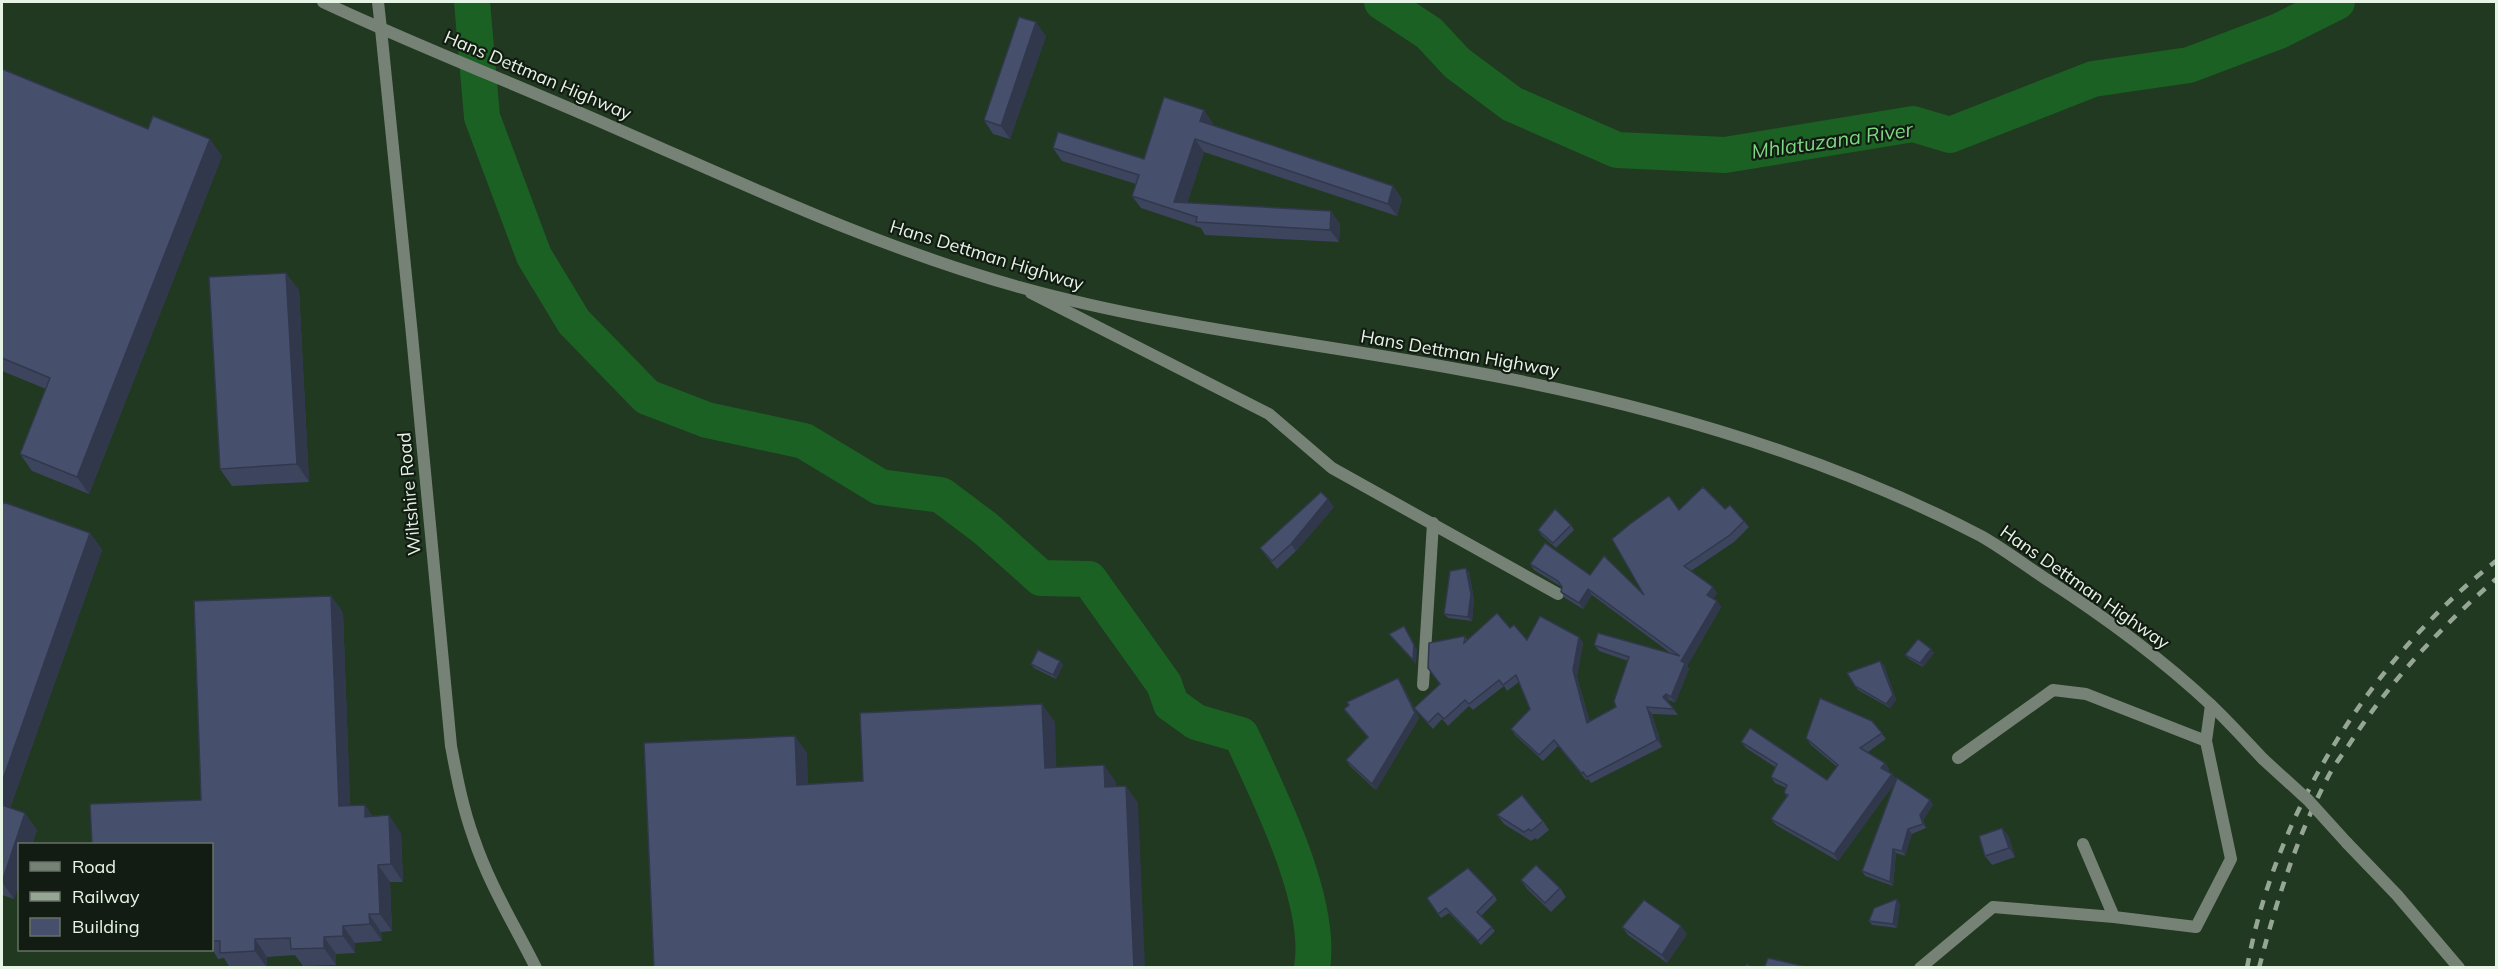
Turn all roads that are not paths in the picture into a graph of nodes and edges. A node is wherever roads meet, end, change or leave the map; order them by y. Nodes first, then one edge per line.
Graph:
1 (323, 2) edge
2 (378, 2) edge
3 (381, 29) junction
4 (1022, 288) junction
5 (1433, 523) junction
6 (1558, 594) dead end
7 (1423, 685) dead end
8 (2211, 705) junction
9 (2206, 741) junction
10 (1958, 758) dead end
11 (2084, 844) dead end
12 (2114, 917) junction
13 (536, 968) edge
14 (1920, 968) edge
15 (2458, 968) edge

1 - 3 street, Hans Dettman Highway
2 - 3 street, Wiltshire Road
3 - 4 street, Hans Dettman Highway
3 - 13 street, Wiltshire Road
4 - 5 street
4 - 8 street, Hans Dettman Highway
5 - 6 street
5 - 7 street
8 - 9 street
8 - 15 street, Hans Dettman Highway, bridge
9 - 10 street
9 - 12 street
11 - 12 street
12 - 14 street

